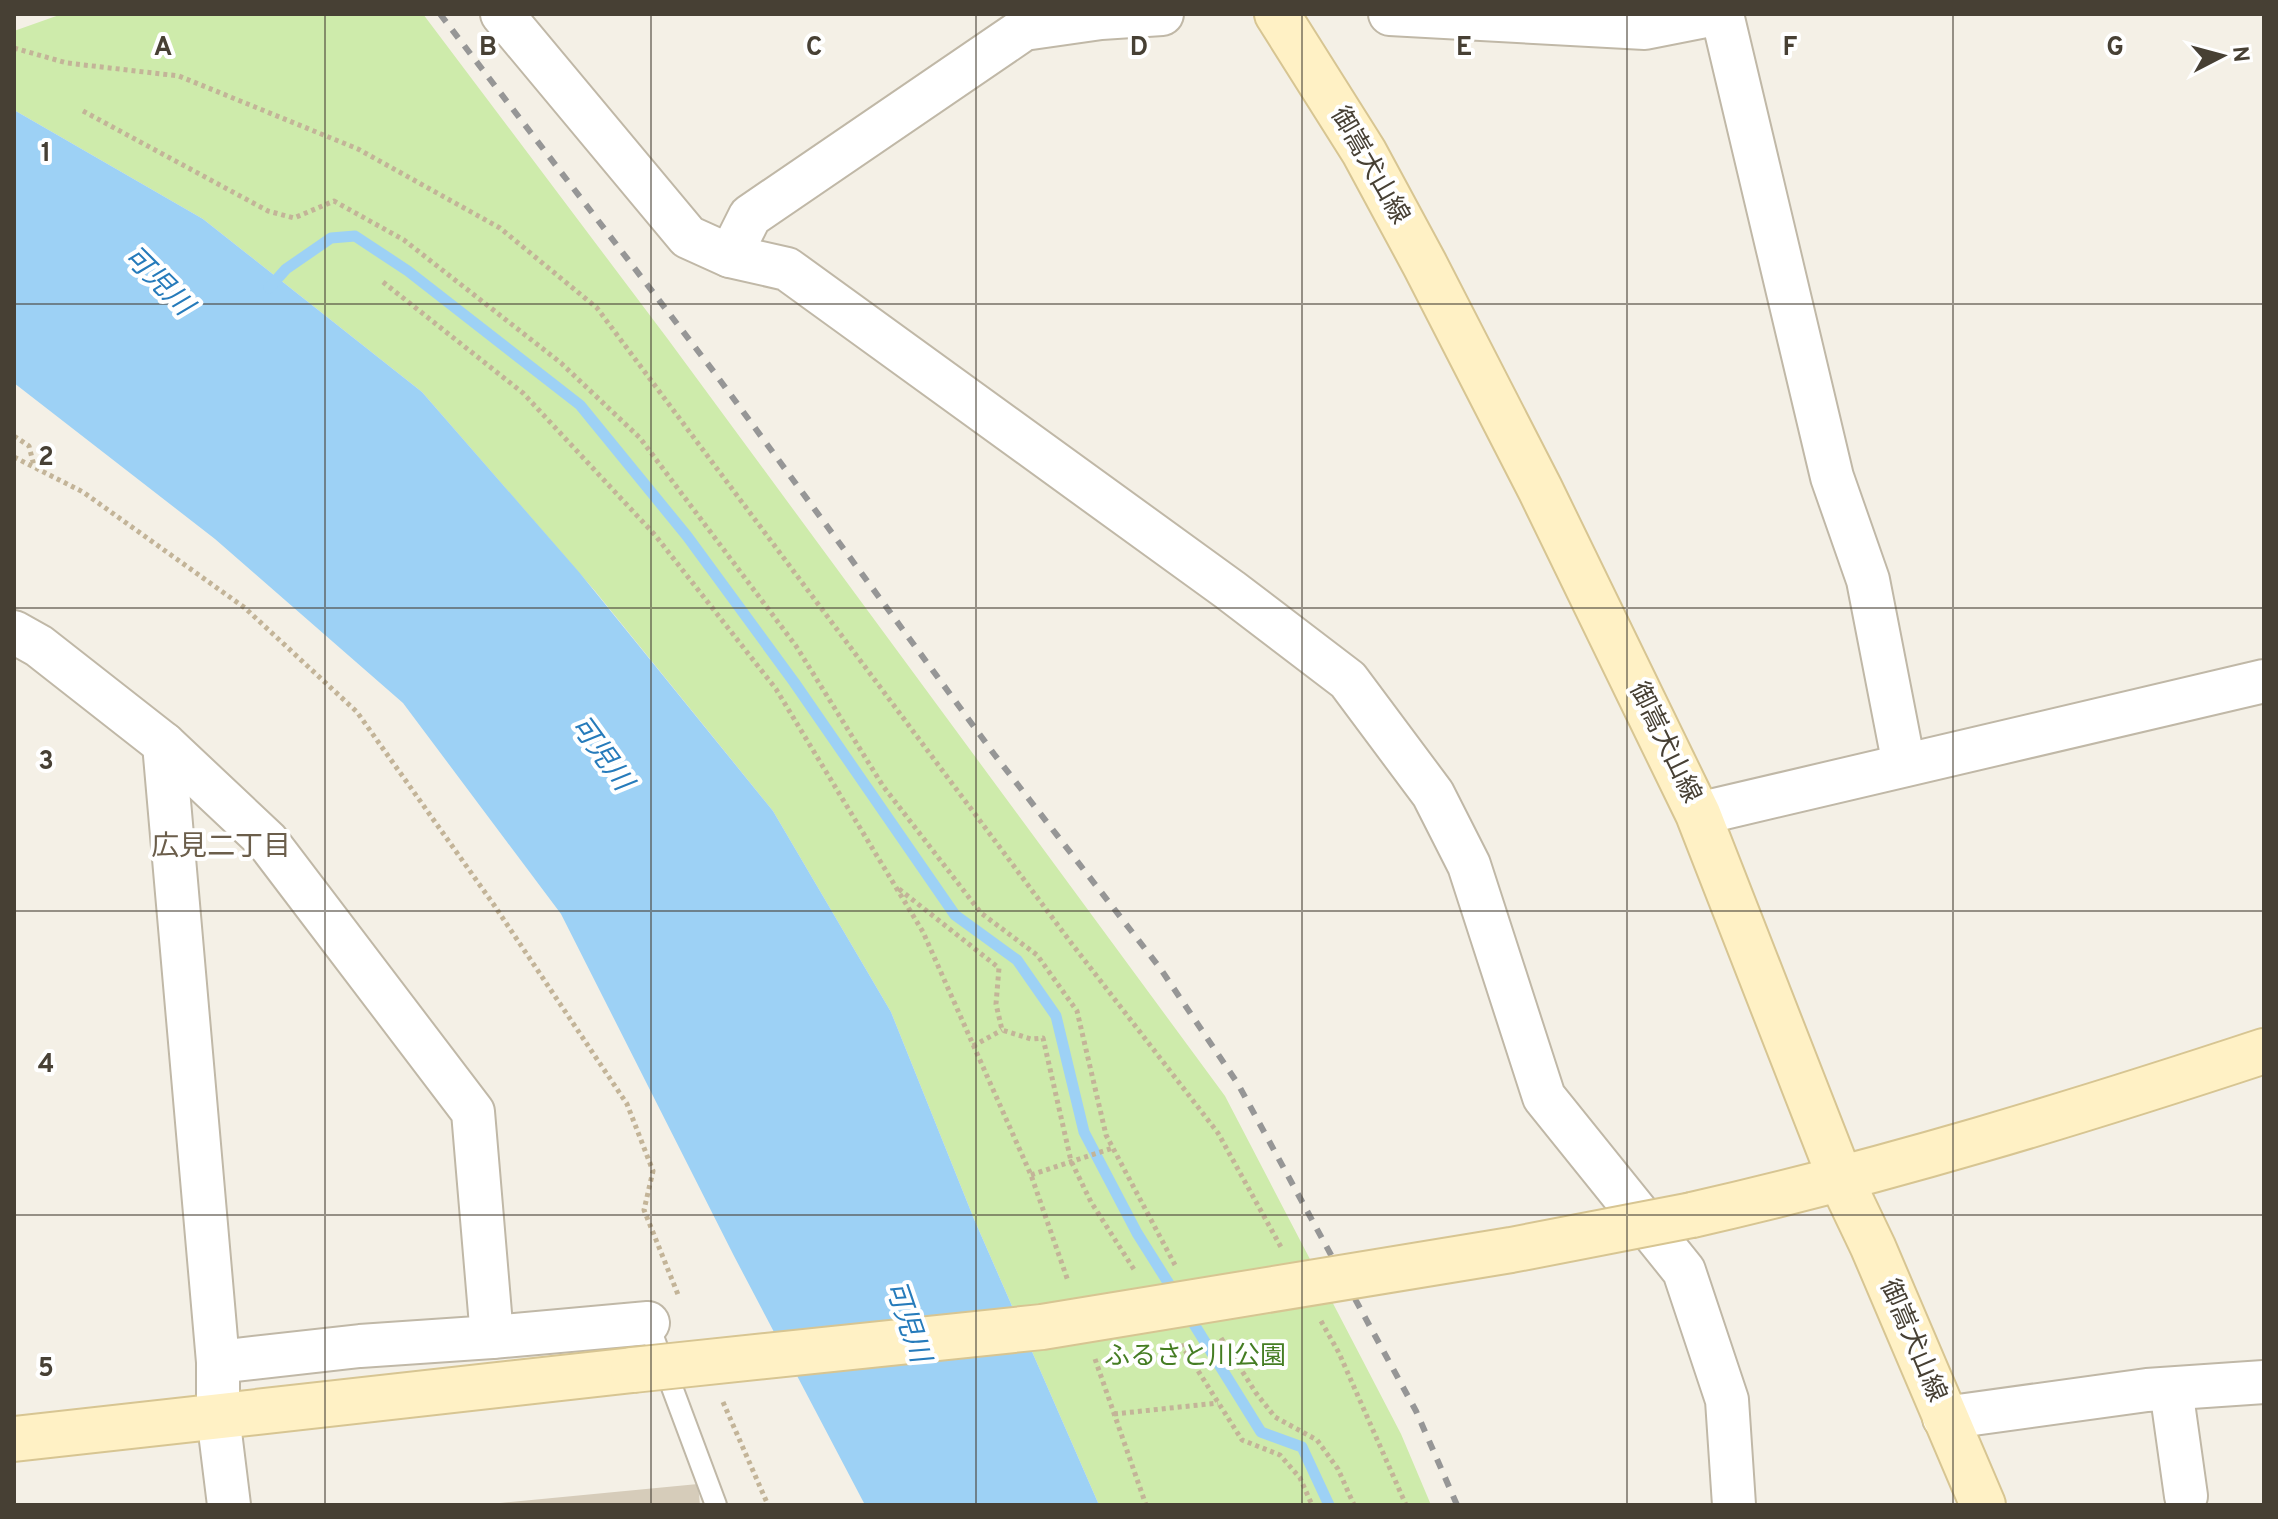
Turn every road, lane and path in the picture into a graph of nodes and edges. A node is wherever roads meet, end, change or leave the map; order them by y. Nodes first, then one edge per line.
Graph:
1 (502, 14) edge
2 (1162, 14) edge
3 (1277, 14) edge
4 (1390, 14) edge
5 (1719, 14) edge
6 (14, 48) edge
7 (83, 111) dead end
8 (730, 256) junction
9 (383, 282) dead end
10 (14, 436) edge
11 (14, 457) edge
12 (34, 467) junction
13 (14, 632) edge
14 (2264, 681) edge
15 (164, 744) junction
16 (1904, 765) junction
17 (1698, 814) junction
18 (895, 885) junction
19 (1002, 1030) junction
20 (973, 1046) junction
21 (2264, 1051) edge
22 (1113, 1148) junction
23 (1071, 1161) junction
24 (1031, 1175) junction
25 (1841, 1180) junction
26 (1286, 1257) dead end
27 (1177, 1268) dead end
28 (1142, 1282) dead end
29 (1073, 1295) dead end
30 (665, 1312) junction
31 (1316, 1312) dead end
32 (1217, 1331) dead end
33 (1176, 1336) dead end
34 (492, 1337) junction
35 (1094, 1355) dead end
36 (218, 1362) junction
37 (2264, 1382) edge
38 (2171, 1389) junction
39 (720, 1394) dead end
40 (1218, 1403) junction
41 (1114, 1414) junction
42 (218, 1416) junction
43 (1944, 1418) junction
44 (14, 1439) edge
45 (2186, 1496) dead end
46 (229, 1505) edge
47 (716, 1505) edge
48 (768, 1505) edge
49 (1146, 1505) edge
50 (1312, 1505) edge
51 (1354, 1505) edge
52 (1406, 1505) edge
53 (1734, 1505) edge
54 (1983, 1505) edge

1 - 8 street
2 - 8 street
3 - 17 street, 御嵩犬山線
4 - 5 street
5 - 16 street
6 - 26 path
7 - 22 path
8 - 53 street
9 - 18 path
10 - 12 path
11 - 12 path
12 - 30 path
13 - 15 street
14 - 16 street
15 - 34 street
15 - 36 street
16 - 17 street
17 - 25 street, 御嵩犬山線
18 - 19 path
18 - 20 path
19 - 20 path
19 - 23 path
20 - 24 path
21 - 25 street
22 - 23 path
22 - 27 path
23 - 24 path
23 - 28 path
24 - 29 path
25 - 42 street, bridge
25 - 43 street, 御嵩犬山線
30 - 34 street
30 - 47 lane
31 - 52 path
32 - 51 path
33 - 40 path
34 - 36 street
35 - 41 path
36 - 42 street
37 - 38 street
38 - 43 street
38 - 45 street
39 - 48 path
40 - 41 path
40 - 50 path
41 - 49 path
42 - 44 street
42 - 46 street
43 - 54 street, 御嵩犬山線

